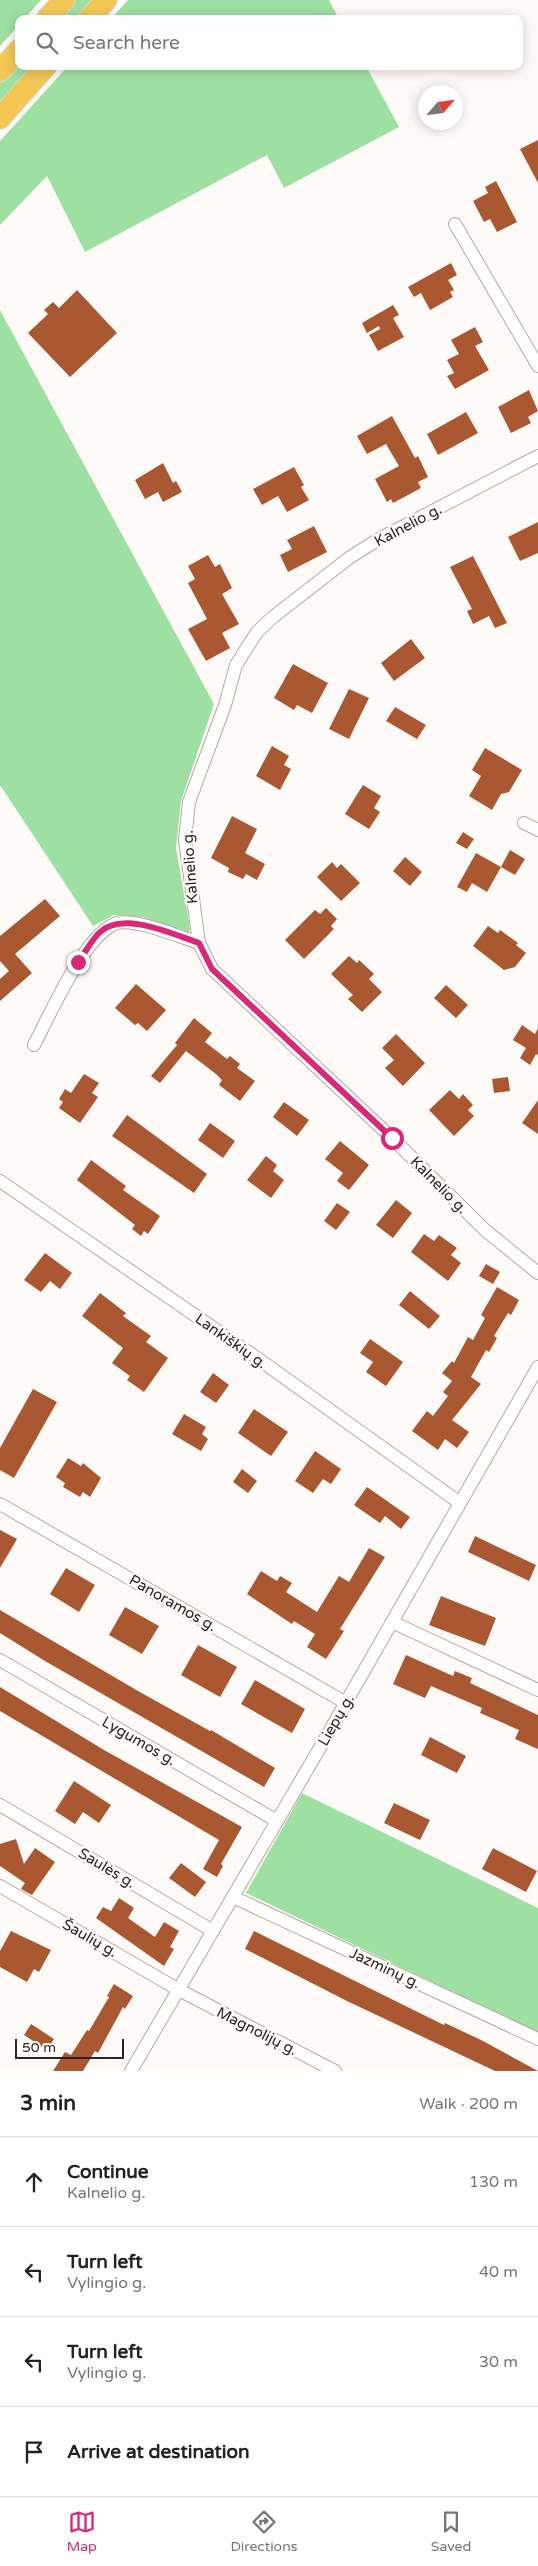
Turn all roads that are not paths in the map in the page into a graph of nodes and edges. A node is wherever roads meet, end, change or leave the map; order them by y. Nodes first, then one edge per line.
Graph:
1 (64, 0) edge
2 (106, 0) edge
3 (51, 15) edge
4 (93, 15) edge
5 (15, 54) edge
6 (42, 70) edge
7 (0, 71) edge
8 (0, 118) edge
9 (456, 224) dead end
10 (538, 366) edge
11 (538, 456) edge
12 (524, 823) dead end
13 (538, 830) edge
14 (199, 943) junction
15 (34, 1045) dead end
16 (0, 1181) edge
17 (538, 1273) edge
18 (538, 1367) edge
19 (460, 1503) junction
20 (0, 1504) edge
21 (392, 1622) junction
22 (0, 1660) edge
23 (538, 1690) edge
24 (346, 1703) junction
25 (0, 1805) edge
26 (278, 1821) junction
27 (0, 1886) edge
28 (233, 1897) junction
29 (213, 1931) junction
30 (179, 1990) junction
31 (538, 2039) edge
32 (131, 2071) edge
33 (335, 2071) edge

1 - 3 highway
2 - 4 highway
5 - 7 highway
6 - 8 highway
9 - 10 street
11 - 14 street, Kalnelio g.
12 - 13 street
14 - 15 street
14 - 17 street, Kalnelio g.
16 - 19 street, Lankiškių g.
18 - 19 street, Liepų g.
19 - 21 street, Liepų g.
20 - 24 street, Panoramos g.
21 - 23 street
21 - 24 street, Liepų g.
22 - 26 street, Lygumos g.
24 - 26 street, Liepų g.
25 - 29 street, Saulės g.
26 - 28 street, Liepų g.
27 - 30 street, Šaulių g.
28 - 29 street, Liepų g.
28 - 31 street, Jazminų g.
29 - 30 street, Liepų g.
30 - 32 street, Liepų g.
30 - 33 street, Magnolijų g.

